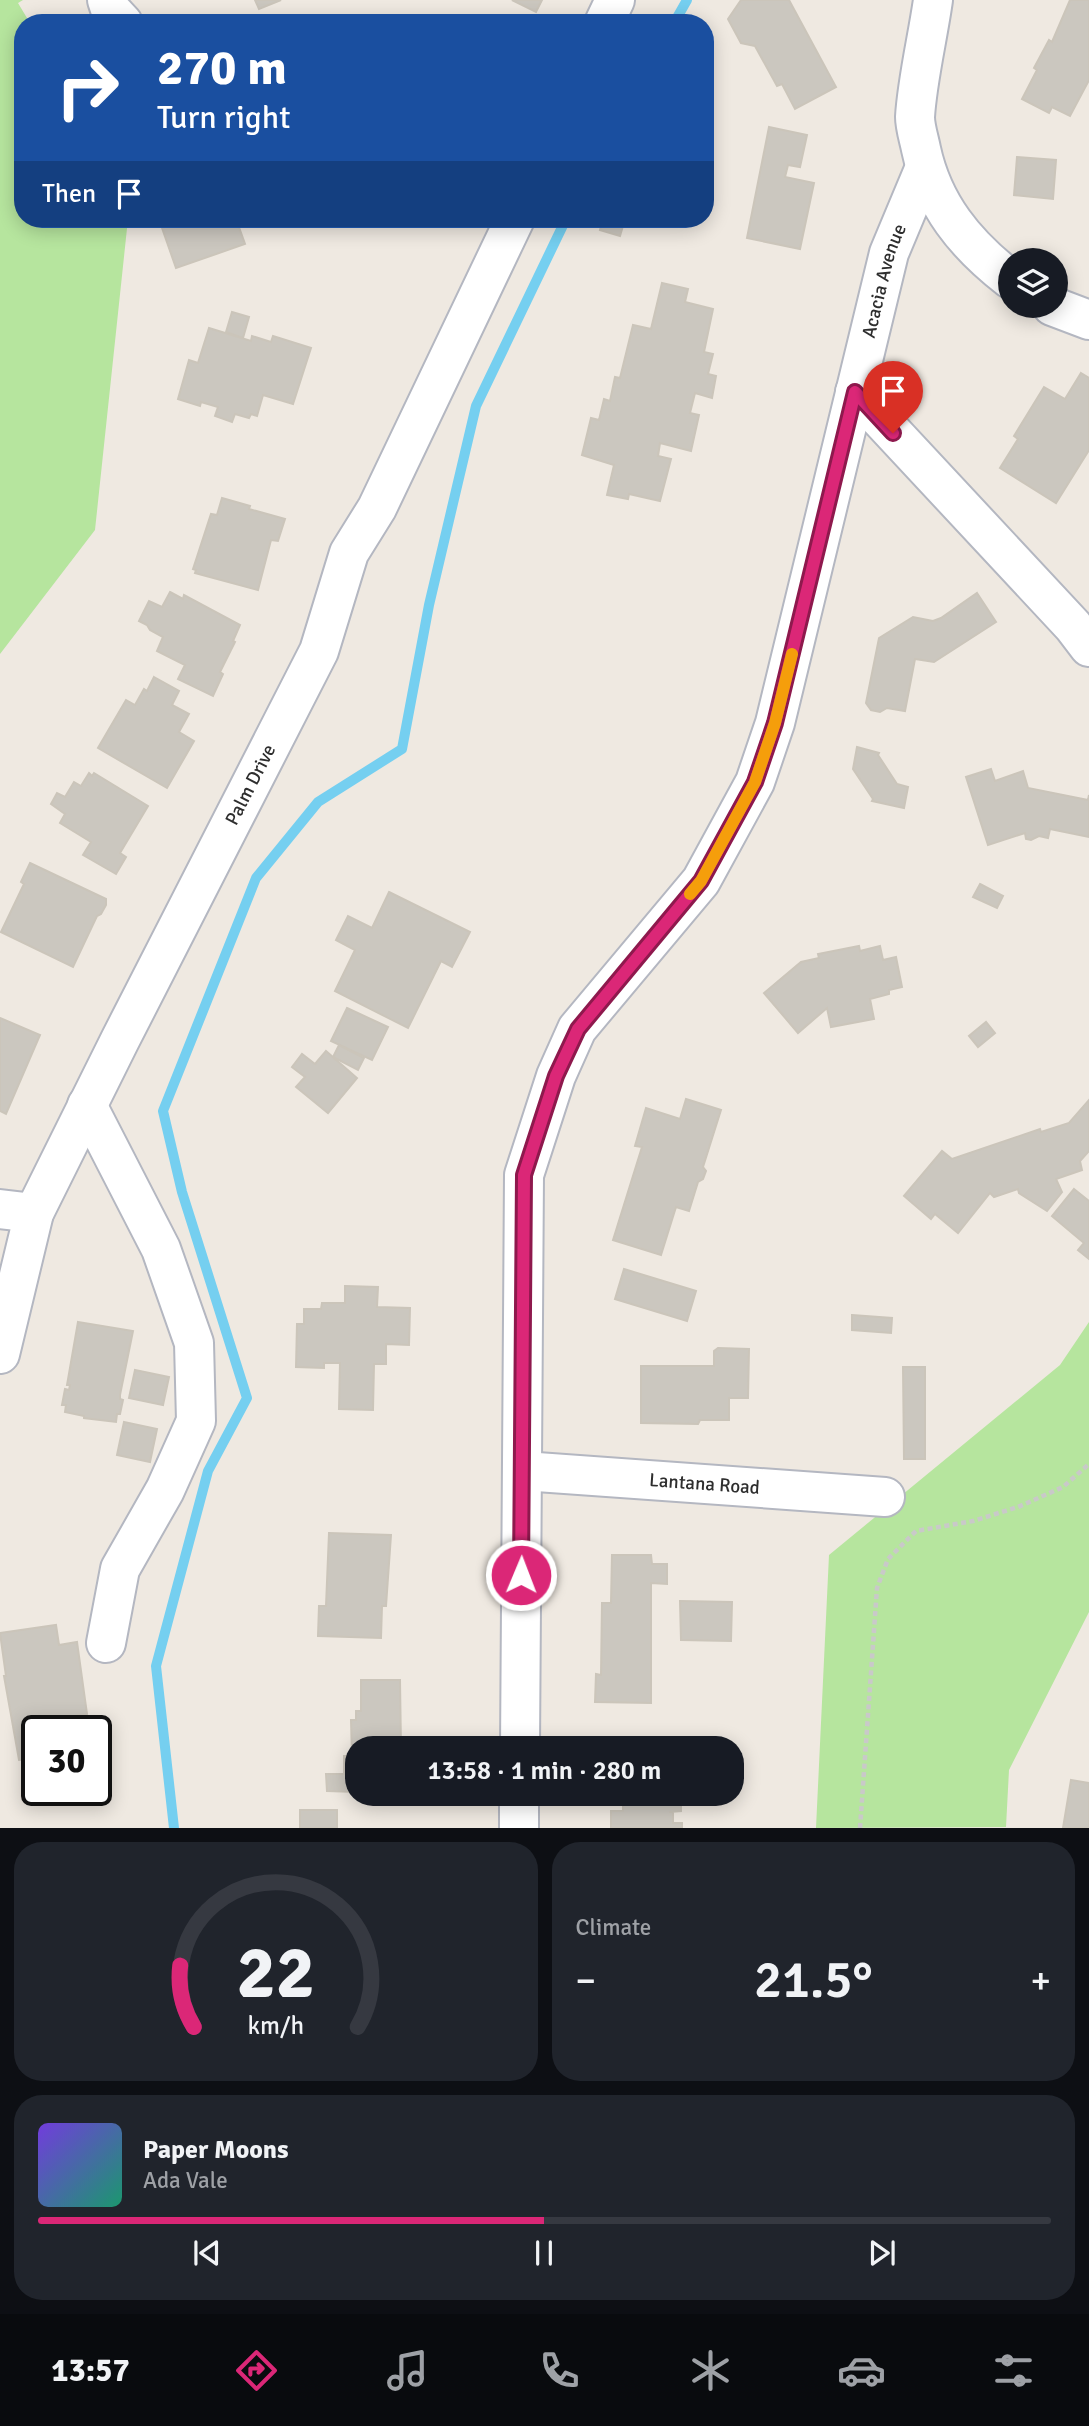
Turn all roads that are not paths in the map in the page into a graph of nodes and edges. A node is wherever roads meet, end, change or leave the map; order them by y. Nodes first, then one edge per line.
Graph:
1 (933, 0) edge
2 (925, 167) junction
3 (511, 228) edge
4 (998, 268) edge
5 (1068, 312) edge
6 (1089, 320) edge
7 (855, 392) junction
8 (1089, 646) edge
9 (88, 1105) junction
10 (17, 1211) edge
11 (0, 1354) edge
12 (523, 1471) junction
13 (885, 1497) dead end
14 (106, 1643) dead end
15 (520, 1736) edge
16 (519, 1806) edge
17 (519, 1828) edge

1 - 2 street
2 - 4 street
2 - 7 street, Acacia Avenue
3 - 9 street, Palm Drive
5 - 6 street
7 - 8 street
7 - 12 street, Acacia Avenue
9 - 10 street, Palm Drive
9 - 14 street
10 - 11 street, Palm Drive
12 - 13 street, Lantana Road
12 - 15 street, Acacia Avenue
16 - 17 street

